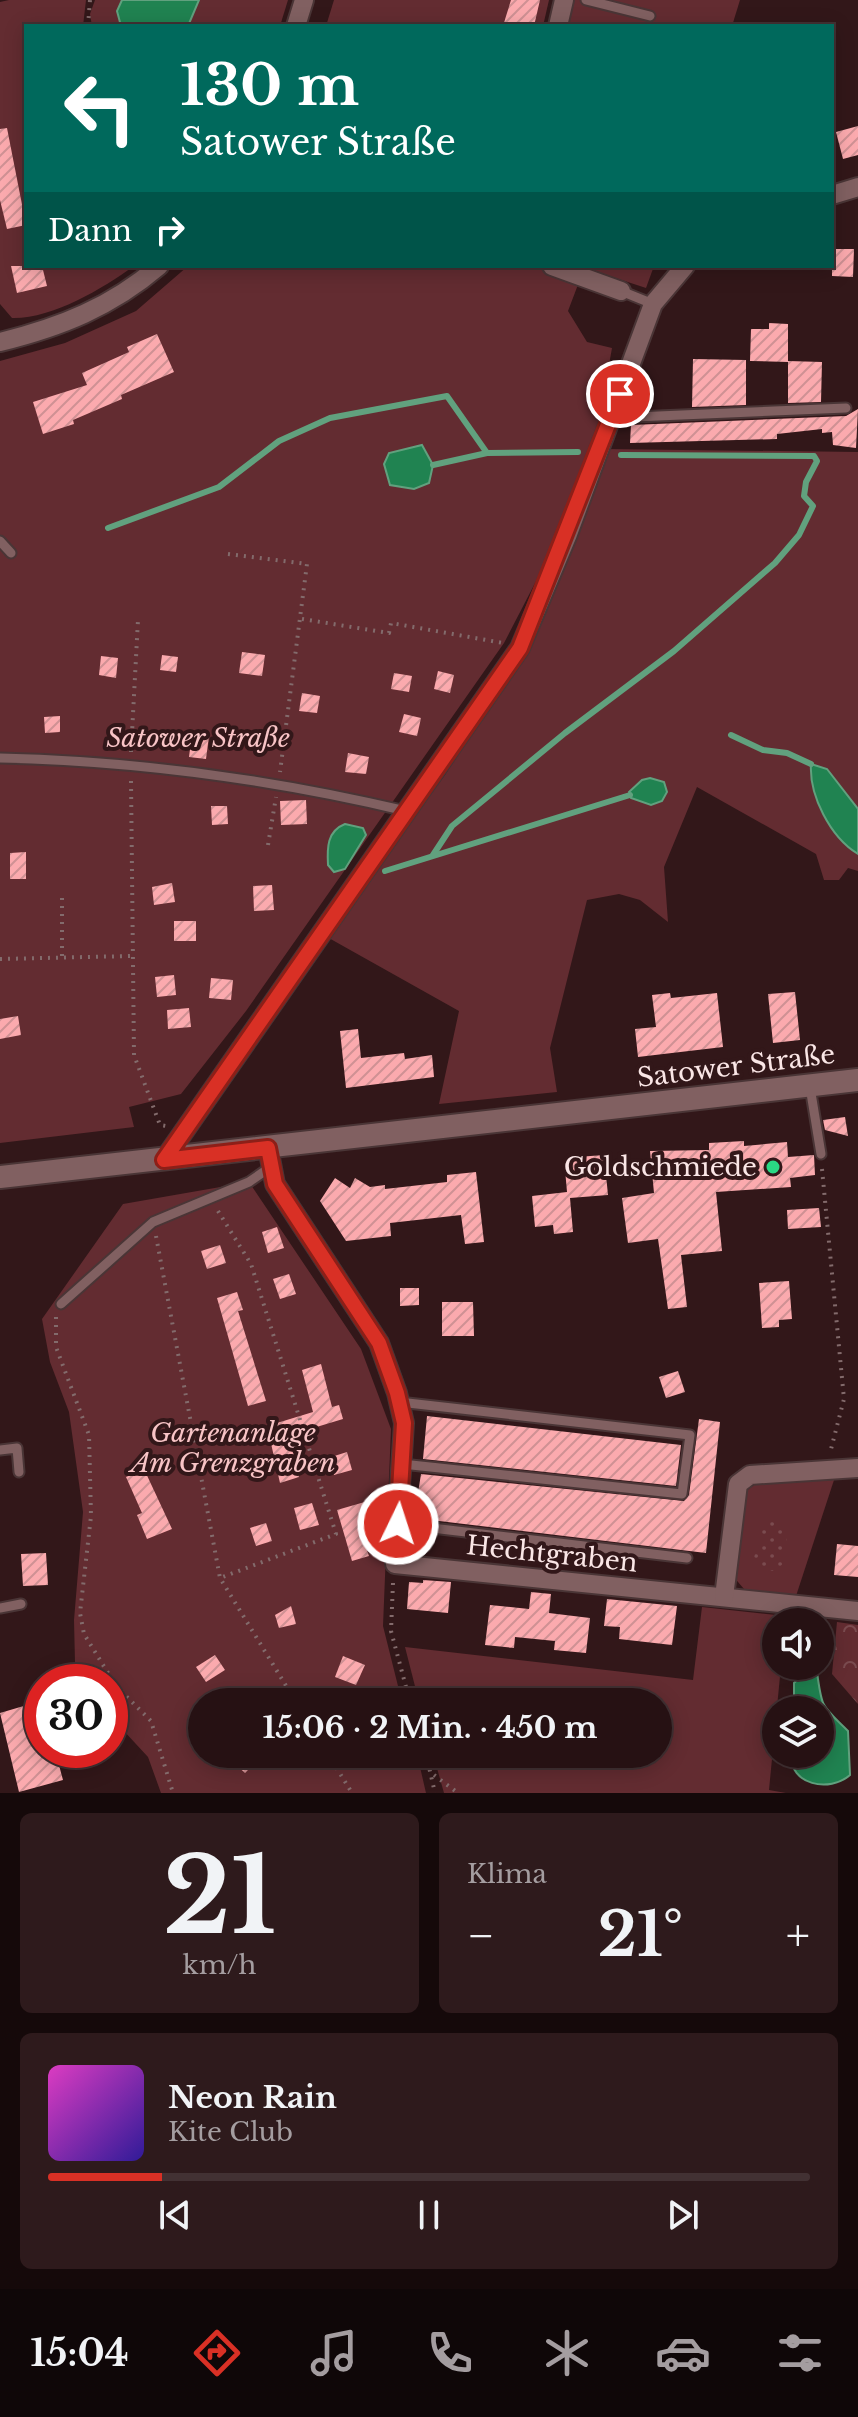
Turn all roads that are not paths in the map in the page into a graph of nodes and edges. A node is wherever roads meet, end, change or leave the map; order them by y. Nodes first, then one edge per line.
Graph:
1 (304, 0) edge
2 (564, 0) edge
3 (586, 0) edge
4 (650, 16) dead end
5 (297, 24) edge
6 (558, 24) edge
7 (858, 187) edge
8 (834, 194) edge
9 (156, 268) edge
10 (558, 268) edge
11 (683, 268) edge
12 (621, 291) joint
13 (653, 304) junction
14 (0, 342) edge
15 (846, 408) dead end
16 (611, 418) junction
17 (0, 541) edge
18 (11, 553) dead end
19 (0, 758) edge
20 (406, 811) junction
21 (858, 1080) edge
22 (810, 1086) junction
23 (821, 1154) road end
24 (270, 1157) junction
25 (164, 1160) junction
26 (0, 1177) edge
27 (61, 1304) road end
28 (399, 1402) junction
29 (0, 1450) edge
30 (402, 1464) junction
31 (858, 1468) edge
32 (19, 1472) dead end
33 (398, 1524) junction
34 (687, 1558) dead end
35 (724, 1597) junction
36 (21, 1604) dead end
37 (0, 1608) edge
38 (858, 1611) edge

1 - 5 street
2 - 6 street
3 - 4 lane
7 - 8 street
9 - 14 street
10 - 12 street
11 - 13 street
12 - 13 lane
13 - 16 street
15 - 16 lane
16 - 20 street
17 - 18 lane
19 - 20 lane
20 - 25 street
21 - 22 main road, Satower Straße
22 - 23 lane
22 - 24 main road, Satower Straße
24 - 25 main road, Satower Straße
24 - 27 lane
24 - 28 street
25 - 26 main road, Satower Straße
28 - 30 street
28 - 30 lane
29 - 32 lane
30 - 33 street
31 - 35 street
33 - 34 lane
33 - 35 street, Hechtgraben
35 - 38 street, Hechtgraben
36 - 37 lane

